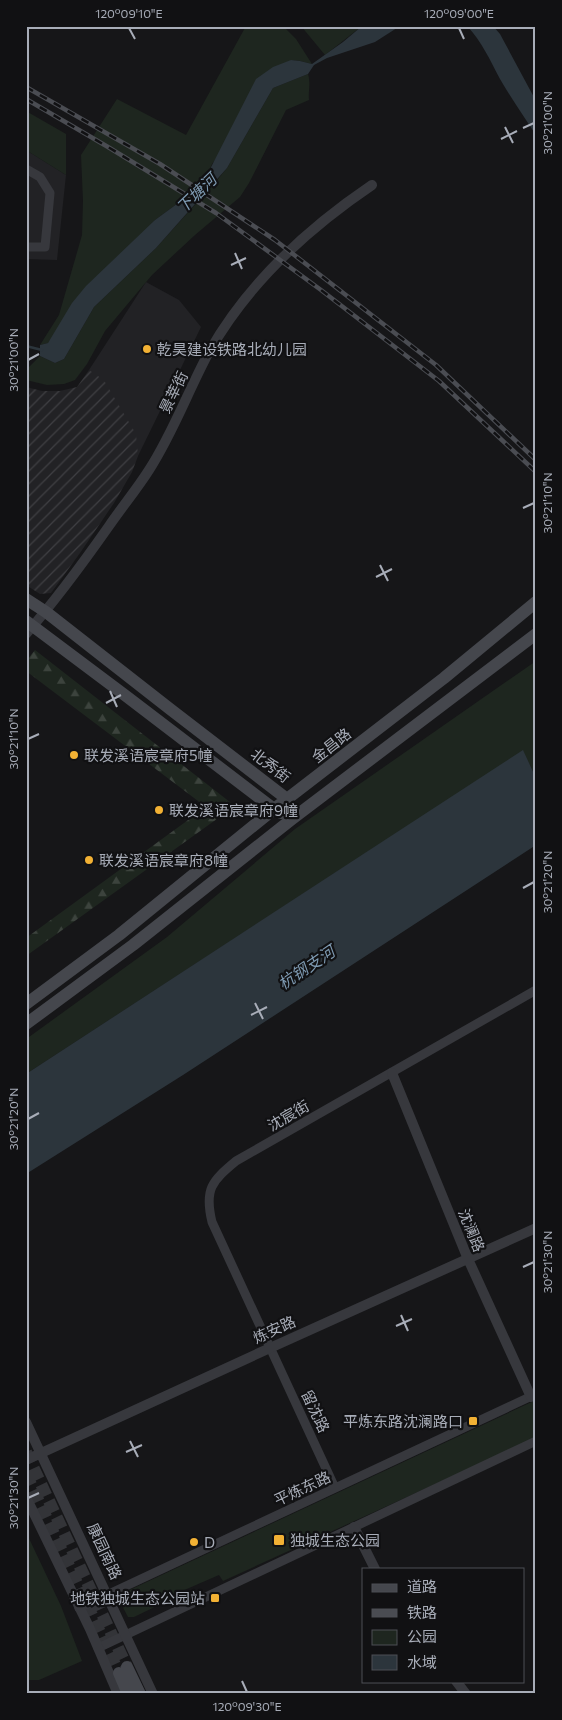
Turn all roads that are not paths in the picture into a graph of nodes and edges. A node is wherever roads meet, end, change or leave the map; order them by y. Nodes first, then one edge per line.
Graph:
1 (26, 168) edge
2 (26, 176) edge
3 (40, 177) junction
4 (372, 185) dead end
5 (26, 247) edge
6 (26, 599) edge
7 (536, 602) edge
8 (46, 612) junction
9 (29, 627) edge
10 (536, 634) edge
11 (287, 799) junction
12 (274, 809) junction
13 (292, 818) junction
14 (536, 990) edge
15 (26, 1004) edge
16 (26, 1024) edge
17 (392, 1073) junction
18 (536, 1228) edge
19 (468, 1259) junction
20 (270, 1348) junction
21 (533, 1395) edge
22 (26, 1422) edge
23 (536, 1441) edge
24 (41, 1453) junction
25 (26, 1460) edge
26 (335, 1488) junction
27 (26, 1497) edge
28 (354, 1527) junction
29 (374, 1568) edge
30 (108, 1595) junction
31 (80, 1608) junction
32 (126, 1635) junction
33 (98, 1648) junction
34 (457, 1682) edge
35 (118, 1694) edge
36 (128, 1694) edge
37 (140, 1694) edge
38 (153, 1694) edge
39 (466, 1694) edge

1 - 3 street
2 - 3 street
3 - 5 street
4 - 8 street, 景莘街
6 - 8 main road, 北秀街
7 - 11 main road, 金昌路
8 - 9 street, 景莘街
8 - 11 main road, 北秀街
9 - 12 main road
10 - 13 main road
11 - 12 main road, 金昌路
11 - 13 main road, 北秀街
12 - 13 main road
12 - 15 main road, 金昌路
13 - 16 main road
14 - 17 street, 沈宸街
17 - 19 street, 沈澜路
17 - 20 street, 沈宸街
18 - 19 street, 炼安路
19 - 20 street, 炼安路
19 - 21 street, 沈澜路
20 - 24 street, 炼安路
20 - 26 street, 留沈路
21 - 26 street, 平炼东路
22 - 24 street, 康园南路
23 - 28 street
24 - 25 street, 炼安路
24 - 30 street, 康园南路
26 - 30 street, 平炼东路
27 - 31 street
28 - 29 street
28 - 32 street
30 - 31 street, 平炼东路
30 - 32 street, 康园南路
31 - 33 street
32 - 33 street
32 - 38 street, 康园南路
33 - 35 street
34 - 39 street
36 - 37 main road

